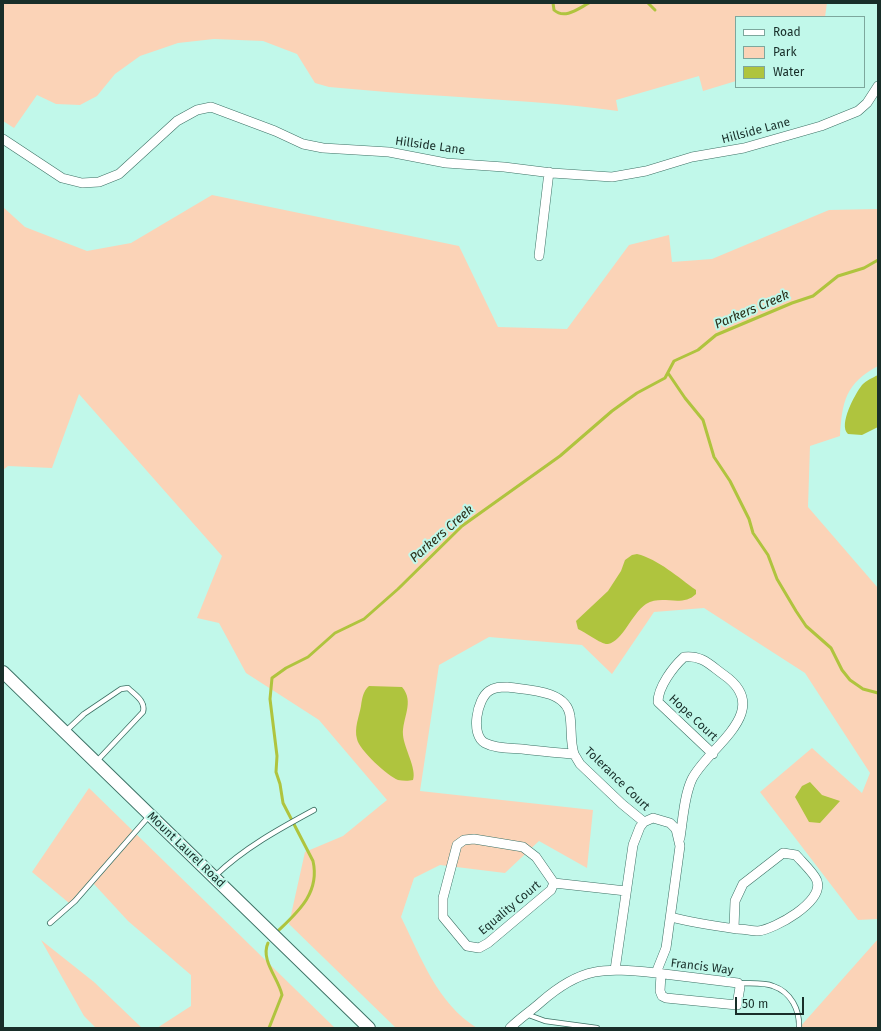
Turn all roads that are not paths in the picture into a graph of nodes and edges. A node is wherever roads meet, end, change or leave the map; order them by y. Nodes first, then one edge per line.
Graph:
1 (878, 86) edge
2 (3, 139) edge
3 (548, 172) junction
4 (539, 256) dead end
5 (3, 672) edge
6 (65, 732) junction
7 (574, 754) junction
8 (713, 754) junction
9 (95, 762) junction
10 (314, 810) dead end
11 (150, 815) junction
12 (644, 822) junction
13 (680, 841) junction
14 (214, 877) junction
15 (554, 883) junction
16 (626, 891) junction
17 (671, 917) junction
18 (50, 923) dead end
19 (734, 928) junction
20 (615, 970) junction
21 (659, 974) junction
22 (738, 983) junction
23 (526, 1014) junction
24 (369, 1028) edge
25 (510, 1028) edge
26 (597, 1028) edge
27 (799, 1028) edge

1 - 3 street, Hillside Lane
2 - 3 street, Hillside Lane
3 - 4 street
5 - 6 main road, Mount Laurel Road
6 - 9 main road, Mount Laurel Road
6 - 9 lane
7 - 7 street, Tolerance Court
7 - 12 street, Tolerance Court
8 - 8 street, Hope Court
8 - 13 street, Hope Court
9 - 11 main road, Mount Laurel Road
10 - 14 lane
11 - 14 main road, Mount Laurel Road
11 - 18 lane
12 - 13 street
12 - 16 street
13 - 17 street, Hope Court
14 - 24 main road, Mount Laurel Road
15 - 15 street, Equality Court
15 - 16 street, Equality Court
16 - 20 street
17 - 19 street
17 - 21 street, Hope Court
19 - 19 street
20 - 21 street
20 - 23 street
21 - 22 street, Francis Way
21 - 22 street, Francis Way
22 - 27 lane
23 - 25 street
23 - 26 lane

